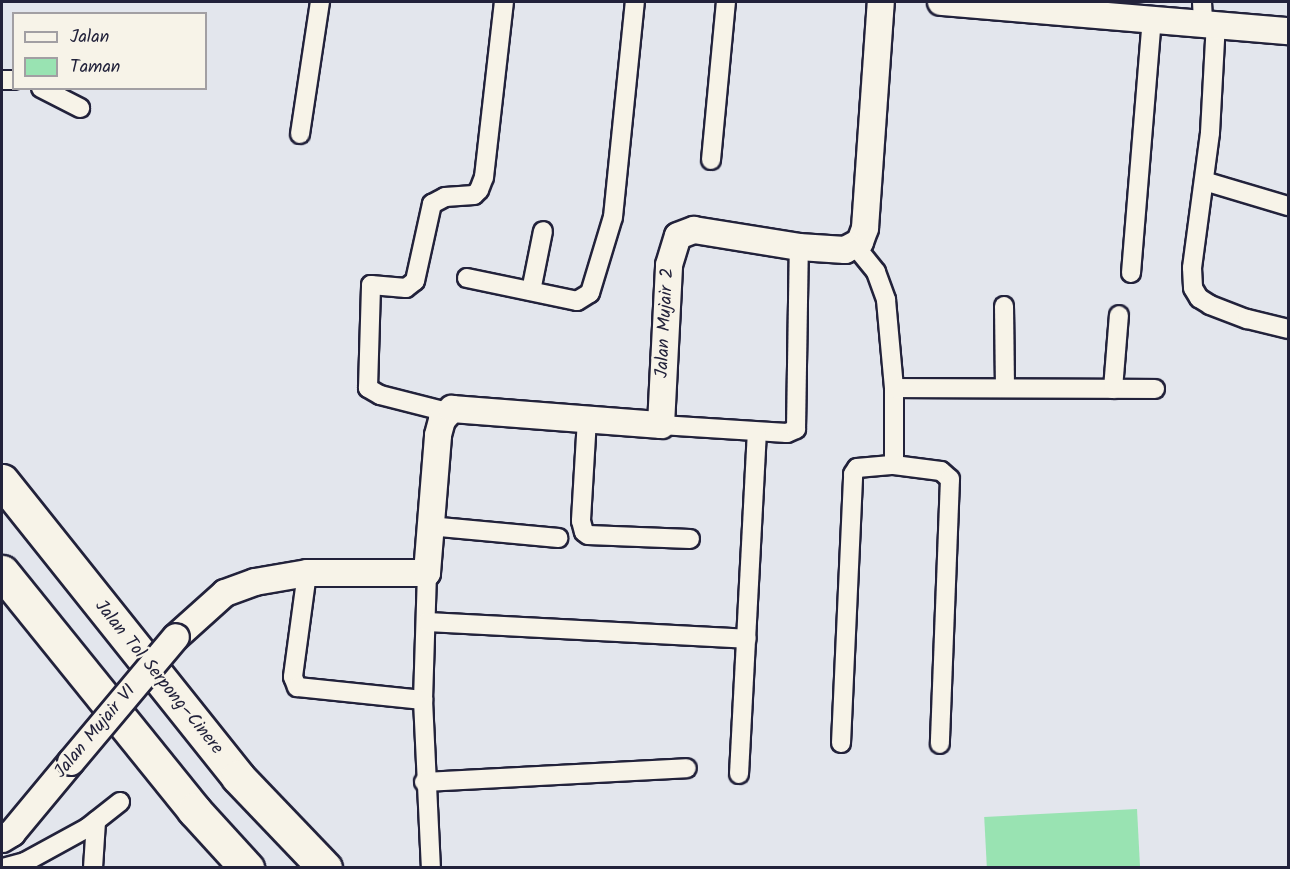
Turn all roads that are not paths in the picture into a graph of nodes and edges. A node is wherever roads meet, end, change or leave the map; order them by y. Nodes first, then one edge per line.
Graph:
1 (320, 2) edge
2 (504, 2) edge
3 (635, 2) edge
4 (726, 2) edge
5 (881, 2) edge
6 (941, 2) edge
7 (995, 4) edge
8 (1079, 7) edge
9 (1207, 15) edge
10 (1152, 17) junction
11 (1288, 31) edge
12 (45, 90) edge
13 (80, 108) dead end
14 (300, 134) dead end
15 (711, 160) dead end
16 (1204, 181) junction
17 (1288, 206) edge
18 (543, 231) dead end
19 (799, 247) junction
20 (856, 247) junction
21 (1131, 273) dead end
22 (467, 278) dead end
23 (531, 291) junction
24 (1004, 306) dead end
25 (1119, 315) dead end
26 (1288, 328) edge
27 (1005, 387) junction
28 (894, 388) junction
29 (1113, 389) junction
30 (1155, 389) dead end
31 (447, 412) junction
32 (587, 419) junction
33 (661, 425) junction
34 (757, 432) junction
35 (894, 465) junction
36 (2, 481) edge
37 (429, 526) junction
38 (558, 538) dead end
39 (690, 539) dead end
40 (2, 572) edge
41 (307, 573) junction
42 (427, 573) junction
43 (427, 622) junction
44 (747, 639) junction
45 (423, 700) junction
46 (841, 743) dead end
47 (940, 744) dead end
48 (687, 768) dead end
49 (739, 774) dead end
50 (424, 782) junction
51 (120, 802) dead end
52 (96, 821) junction
53 (2, 839) edge
54 (3, 867) edge
55 (93, 867) edge
56 (247, 867) edge
57 (325, 867) edge
58 (431, 867) edge

1 - 14 street
2 - 31 street
3 - 23 street
4 - 15 street
5 - 20 street
6 - 7 street
7 - 8 street
8 - 10 street
9 - 10 street
9 - 11 street
9 - 16 street
10 - 21 street
12 - 13 street
16 - 17 street
16 - 26 street
18 - 23 street
19 - 20 street, Jalan Mujair 2
19 - 33 street, Jalan Mujair 2
19 - 34 street
20 - 28 street
22 - 23 street
24 - 27 street
25 - 29 street
27 - 28 street
27 - 29 street
28 - 35 street
29 - 30 street
31 - 32 street
31 - 37 street
32 - 33 street
32 - 39 street
33 - 34 street
34 - 44 street
35 - 46 street
35 - 47 street
36 - 57 highway, Jalan Tol Serpong–Cinere
37 - 38 street
37 - 42 street
40 - 56 highway
41 - 42 street, Jalan Mujair VI
41 - 45 street
41 - 53 street, Jalan Mujair VI, bridge
42 - 43 street
43 - 44 street
43 - 45 street
44 - 49 street
45 - 50 street
48 - 50 street
50 - 58 street
51 - 52 street
52 - 54 street
52 - 55 street

